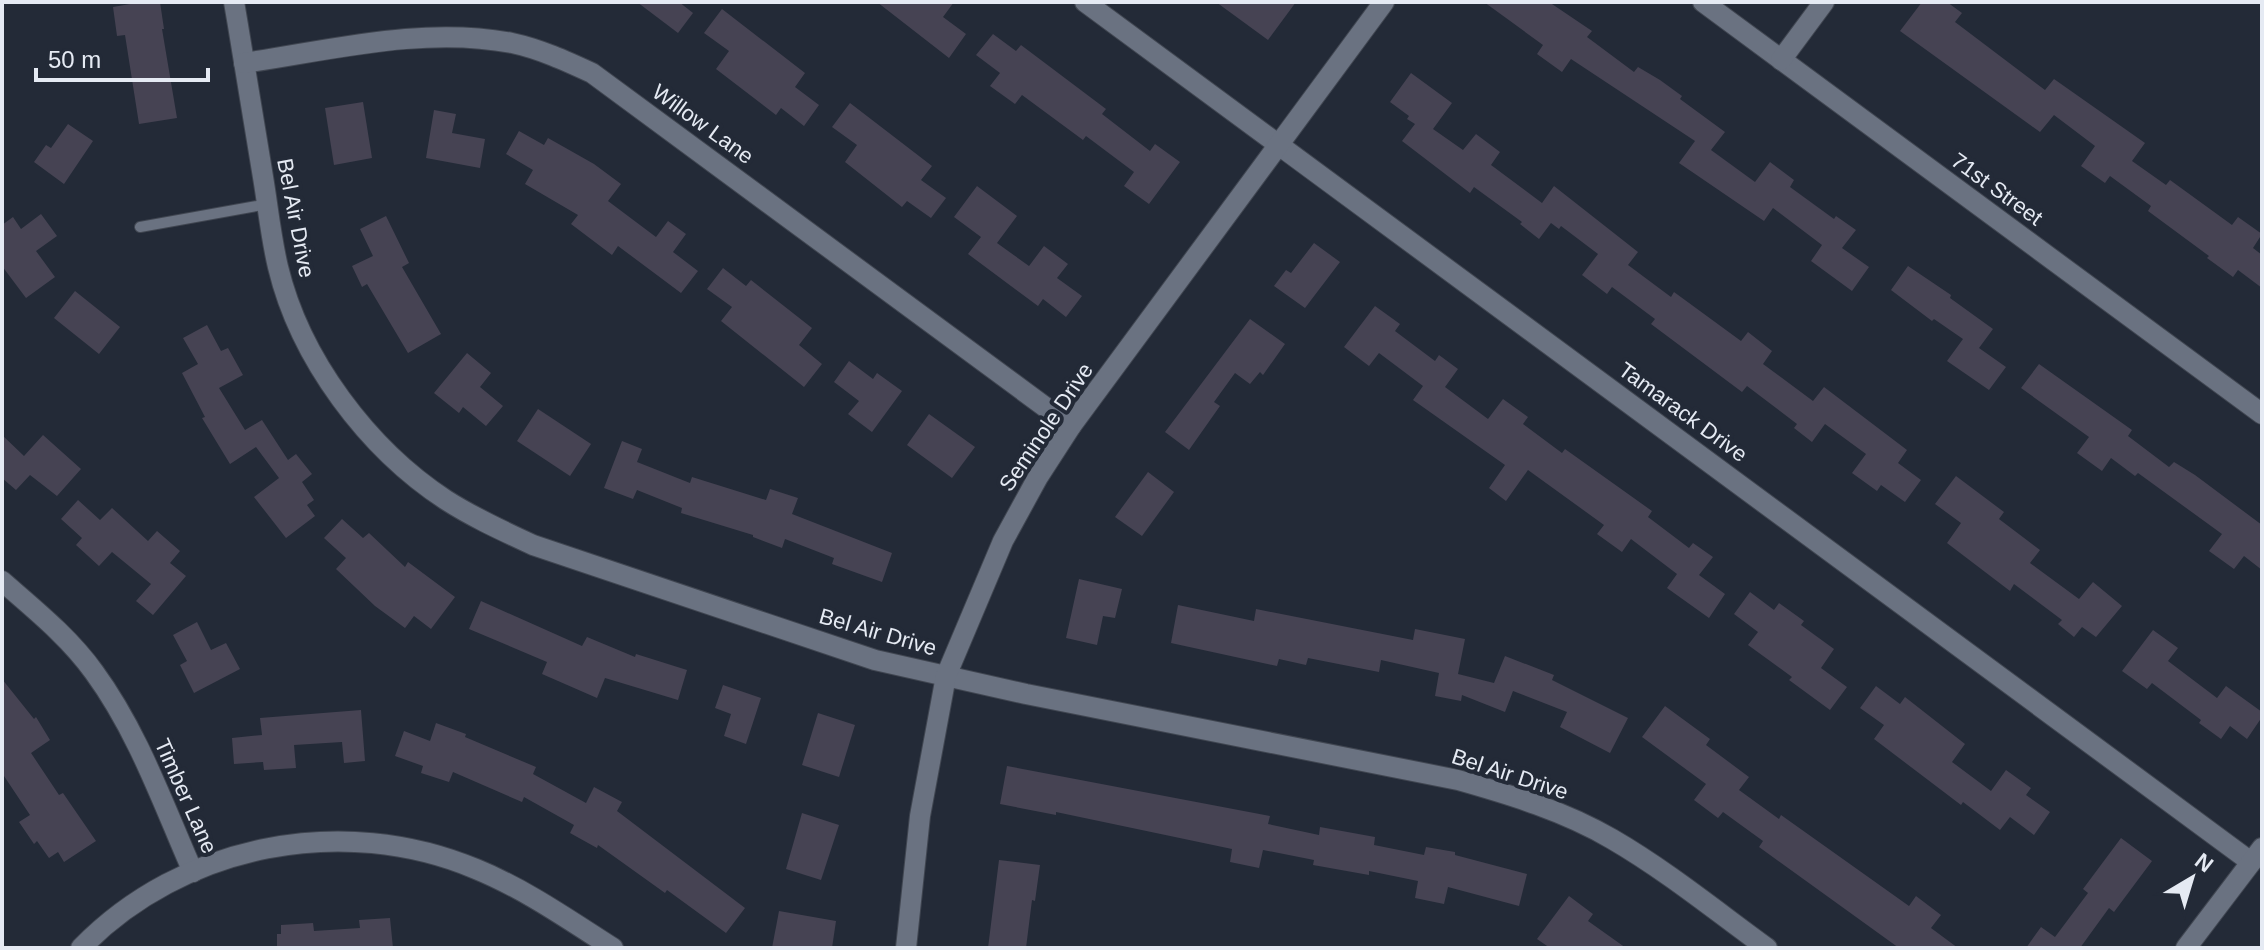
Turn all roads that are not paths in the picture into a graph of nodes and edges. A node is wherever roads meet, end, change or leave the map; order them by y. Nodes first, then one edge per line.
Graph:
1 (234, 2) edge
2 (1085, 2) edge
3 (1384, 2) edge
4 (1703, 2) edge
5 (1824, 2) edge
6 (1781, 60) junction
7 (244, 63) junction
8 (1279, 145) junction
9 (268, 204) junction
10 (140, 227) dead end
11 (2262, 414) edge
12 (1071, 426) junction
13 (2, 581) edge
14 (946, 676) junction
15 (2257, 855) edge
16 (193, 872) junction
17 (81, 948) edge
18 (613, 948) edge
19 (906, 948) edge
20 (1767, 948) edge
21 (2186, 948) edge

1 - 7 street, Bel Air Drive
2 - 8 street, Tamarack Drive
3 - 8 street, Seminole Drive
4 - 6 street, 71st Street
5 - 6 street
6 - 11 street, 71st Street
7 - 9 street, Bel Air Drive
7 - 12 street, Willow Lane
8 - 12 street, Seminole Drive
8 - 15 street, Tamarack Drive
9 - 10 lane
9 - 14 street, Bel Air Drive
12 - 14 street, Seminole Drive
13 - 16 street, Timber Lane
14 - 19 street, Seminole Drive
14 - 20 street, Bel Air Drive
15 - 21 street
16 - 17 street
16 - 18 street, Timber Lane

